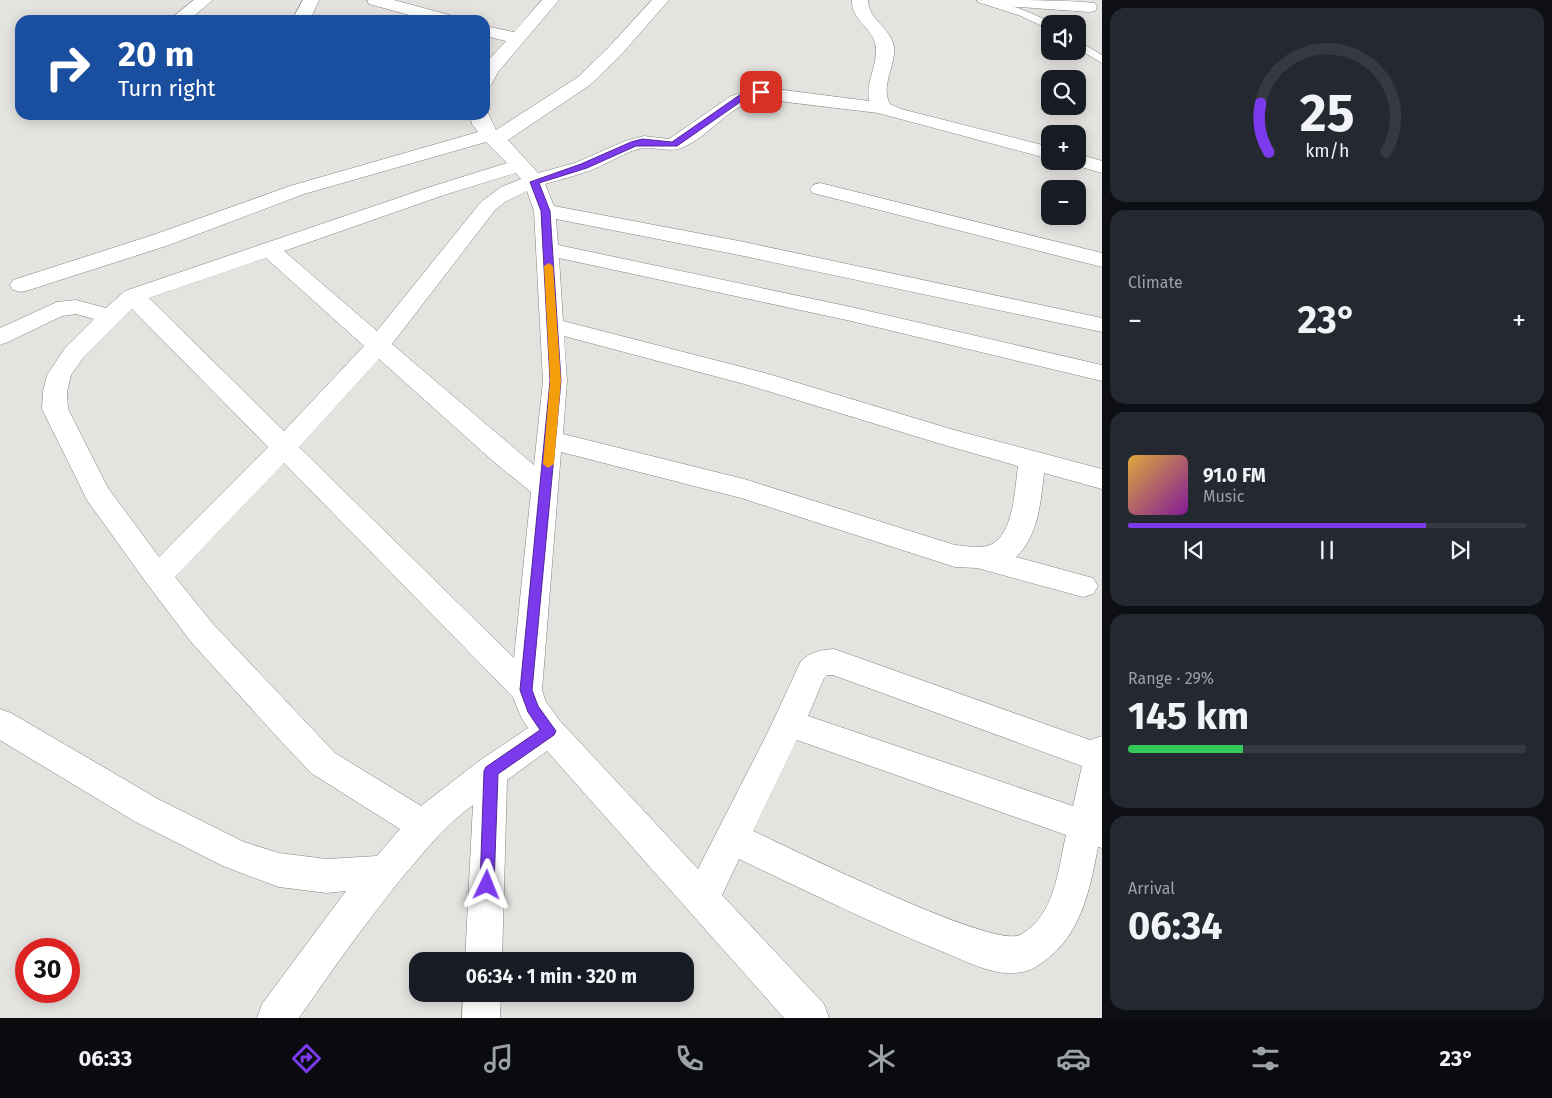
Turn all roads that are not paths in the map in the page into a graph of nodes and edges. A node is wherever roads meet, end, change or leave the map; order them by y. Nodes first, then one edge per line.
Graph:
1 (205, 0) edge
2 (311, 0) edge
3 (375, 0) edge
4 (551, 0) edge
5 (661, 0) edge
6 (860, 0) edge
7 (982, 0) edge
8 (991, 0) edge
9 (405, 3) edge
10 (1089, 7) dead end
11 (185, 15) edge
12 (304, 15) edge
13 (435, 15) edge
14 (1041, 22) edge
15 (490, 32) edge
16 (517, 38) junction
17 (1086, 49) edge
18 (1102, 60) edge
19 (490, 70) edge
20 (881, 108) junction
21 (488, 130) edge
22 (1041, 151) edge
23 (1086, 162) edge
24 (1102, 167) edge
25 (528, 174) junction
26 (820, 189) dead end
27 (545, 211) junction
28 (269, 249) junction
29 (548, 249) junction
30 (1102, 260) edge
31 (21, 286) dead end
32 (133, 296) junction
33 (110, 316) junction
34 (1102, 324) edge
35 (552, 325) junction
36 (0, 338) edge
37 (379, 345) junction
38 (1102, 373) edge
39 (550, 440) junction
40 (284, 447) junction
41 (1032, 460) junction
42 (1102, 479) edge
43 (546, 489) junction
44 (980, 558) junction
45 (158, 577) junction
46 (1083, 586) dead end
47 (526, 690) junction
48 (0, 723) edge
49 (788, 723) junction
50 (549, 731) junction
51 (1101, 756) edge
52 (491, 771) junction
53 (424, 826) junction
54 (1094, 829) edge
55 (732, 838) junction
56 (385, 872) junction
57 (702, 899) junction
58 (484, 952) edge
59 (482, 1002) edge
60 (276, 1018) edge
61 (481, 1018) edge
62 (810, 1018) edge

1 - 11 street
2 - 12 street
3 - 9 street
4 - 16 street
5 - 21 street
6 - 20 street
7 - 14 lane
8 - 10 street
9 - 13 street
15 - 16 street
16 - 19 street
17 - 18 lane
20 - 22 street
20 - 25 street
21 - 25 street
21 - 31 street
23 - 24 street
25 - 27 street
25 - 28 street
25 - 37 street
26 - 30 street
27 - 29 street
27 - 34 street
28 - 32 street
28 - 37 street
29 - 35 street
29 - 38 street
32 - 33 street
32 - 40 street
33 - 36 street
33 - 45 street
35 - 39 street
35 - 41 street
37 - 40 street
37 - 43 street
39 - 43 street
39 - 44 street
40 - 45 street
40 - 47 street
41 - 42 street
41 - 44 street
43 - 47 street
44 - 46 street
45 - 53 street
47 - 50 street
48 - 56 street
49 - 51 street
49 - 54 street
49 - 55 street
50 - 52 street
50 - 57 street
51 - 54 street
52 - 53 street
52 - 58 street
53 - 56 street
54 - 55 street
55 - 57 street
56 - 60 street
57 - 62 street
59 - 61 street

